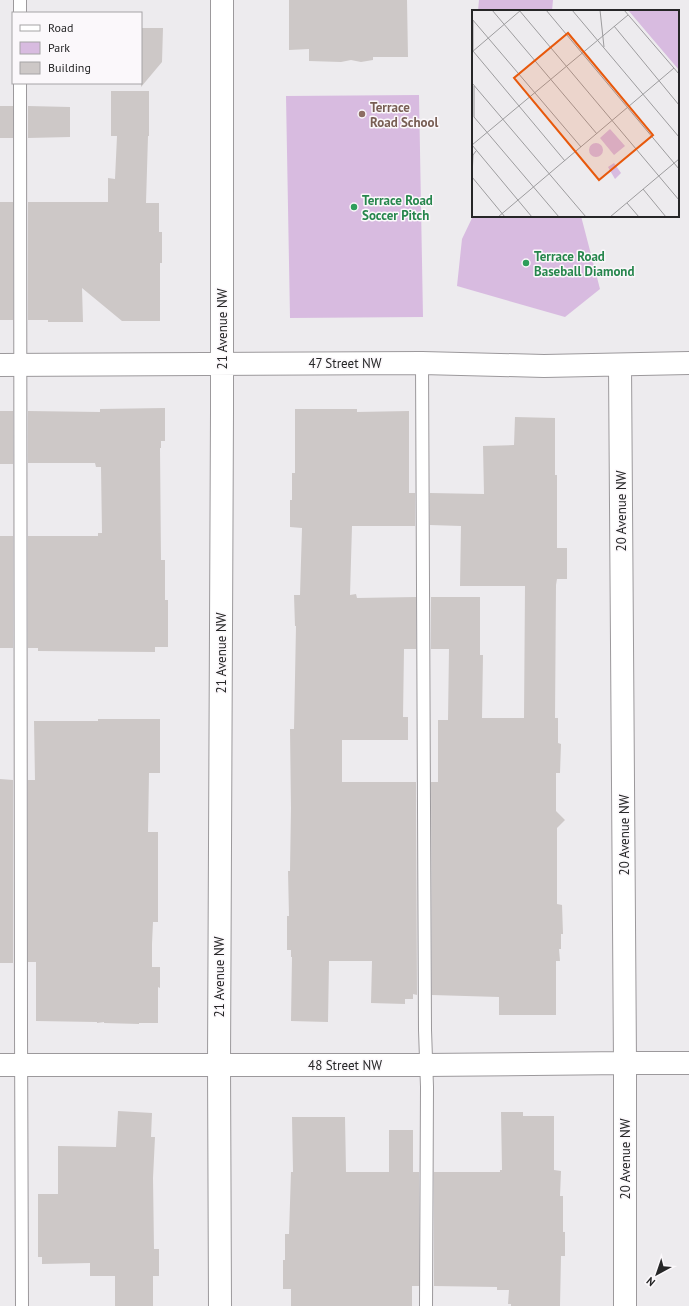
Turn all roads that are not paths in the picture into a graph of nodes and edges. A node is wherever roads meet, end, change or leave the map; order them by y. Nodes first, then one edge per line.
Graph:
1 (20, 0) edge
2 (222, 0) edge
3 (20, 12) edge
4 (20, 84) edge
5 (422, 363) junction
6 (689, 363) edge
7 (222, 364) junction
8 (11, 365) edge
9 (620, 365) junction
10 (625, 1063) junction
11 (689, 1063) edge
12 (219, 1064) junction
13 (11, 1065) edge
14 (425, 1065) junction
15 (22, 1306) edge
16 (220, 1306) edge
17 (426, 1306) edge
18 (626, 1306) edge

1 - 3 lane
2 - 7 street, 21 Avenue NW
4 - 8 lane
5 - 7 street, 47 Street NW
5 - 9 street, 47 Street NW
5 - 14 lane
6 - 9 street, 47 Street NW
7 - 8 street, 47 Street NW
7 - 12 street, 21 Avenue NW
8 - 13 lane
9 - 10 street, 20 Avenue NW
10 - 11 street, 48 Street NW
10 - 14 street, 48 Street NW
10 - 18 street, 20 Avenue NW
12 - 13 street, 48 Street NW
12 - 14 street, 48 Street NW
12 - 16 street, 21 Avenue NW
13 - 15 lane
14 - 17 lane

